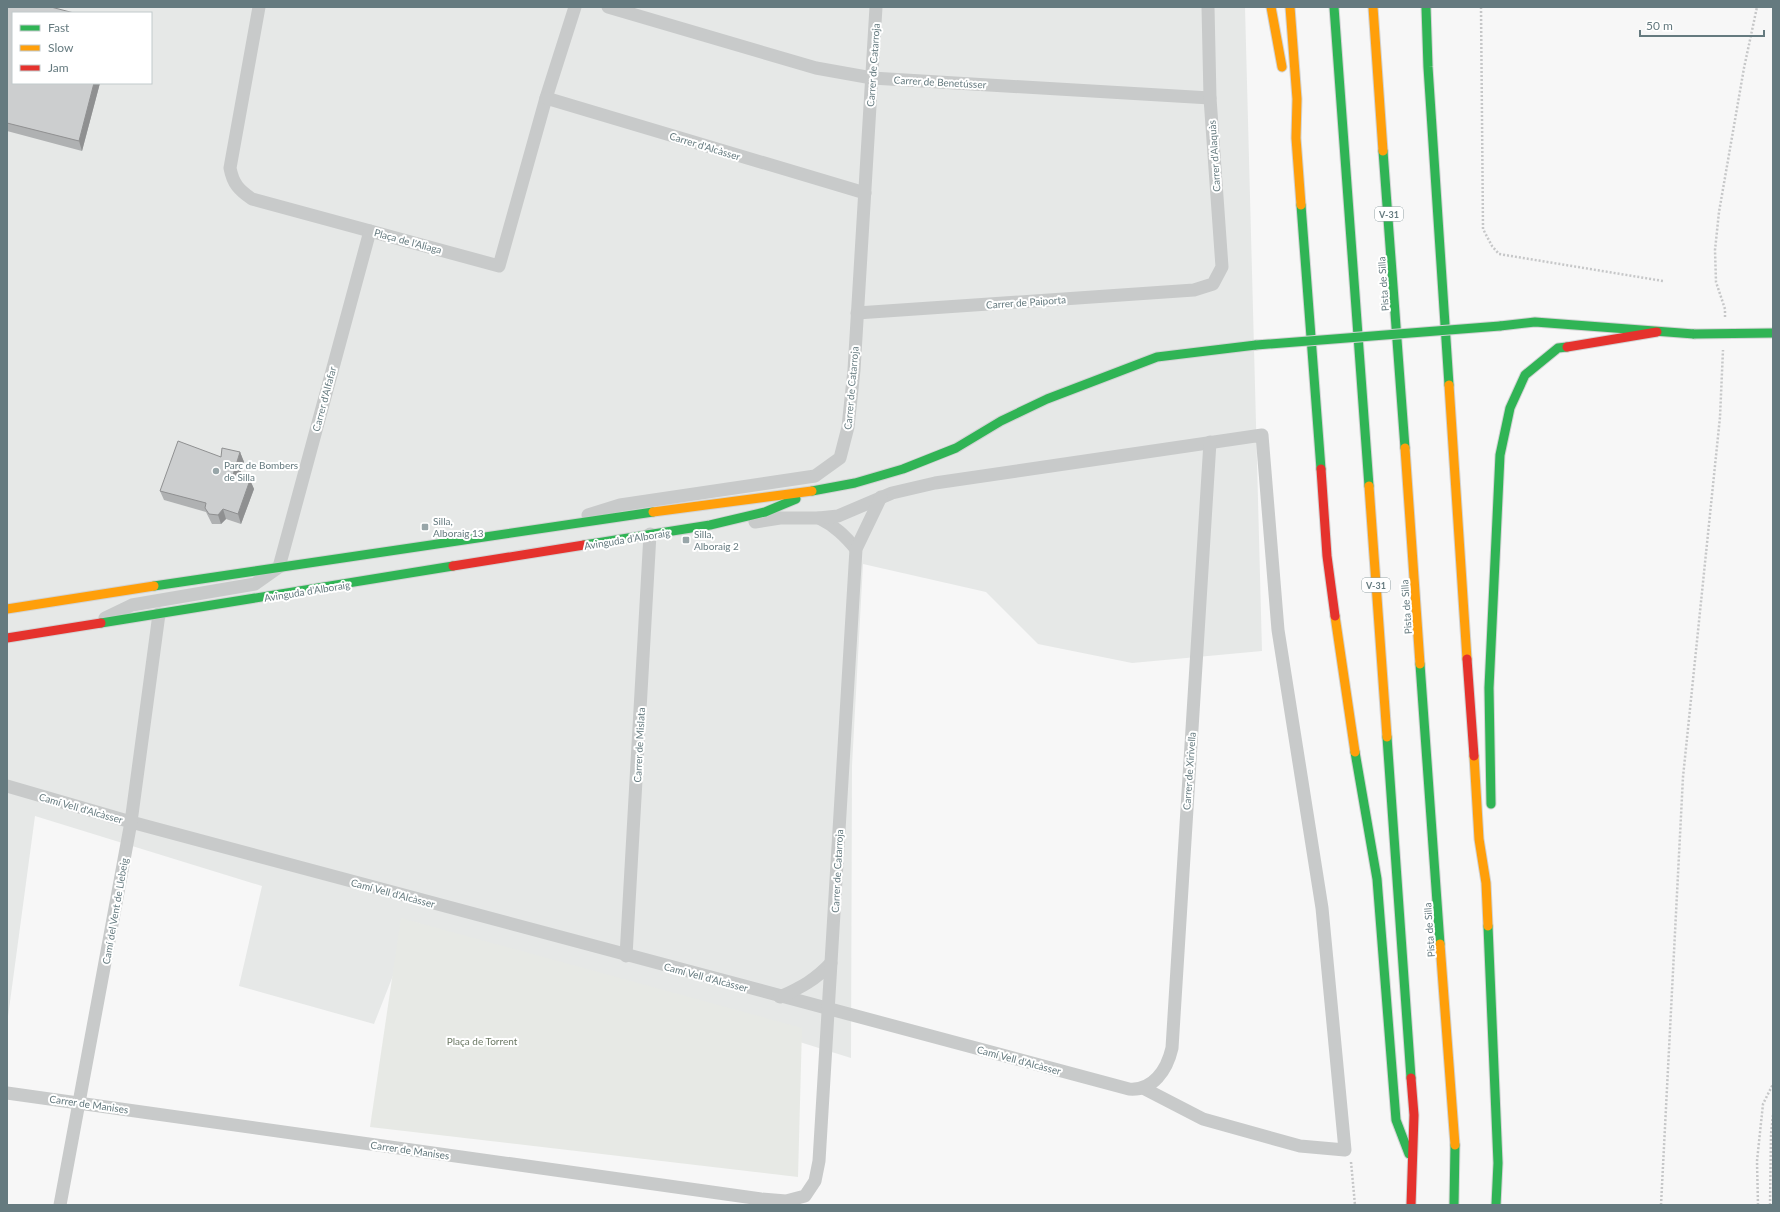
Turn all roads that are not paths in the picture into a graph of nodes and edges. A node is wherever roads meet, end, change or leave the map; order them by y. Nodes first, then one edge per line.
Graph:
1 (259, 7) edge
2 (575, 7) edge
3 (608, 7) edge
4 (876, 7) edge
5 (1208, 7) edge
6 (1271, 7) edge
7 (1290, 7) edge
8 (1334, 7) edge
9 (1374, 7) edge
10 (1426, 7) edge
11 (1284, 75) dead end
12 (872, 78) junction
13 (1286, 90) dead end
14 (546, 98) junction
15 (1210, 98) junction
16 (1296, 138) junction
17 (865, 193) junction
18 (370, 231) junction
19 (1194, 290) joint
20 (857, 314) junction
21 (1657, 332) junction
22 (1773, 333) edge
23 (1210, 442) junction
24 (814, 491) junction
25 (881, 497) junction
26 (819, 518) junction
27 (684, 529) junction
28 (541, 530) junction
29 (650, 534) junction
30 (856, 549) junction
31 (279, 567) junction
32 (7, 609) edge
33 (159, 614) junction
34 (91, 625) junction
35 (7, 638) edge
36 (7, 786) edge
37 (1491, 815) dead end
38 (131, 822) junction
39 (1491, 846) dead end
40 (1486, 883) junction
41 (626, 956) junction
42 (831, 962) junction
43 (780, 997) junction
44 (828, 1010) junction
45 (1142, 1088) junction
46 (7, 1093) edge
47 (80, 1103) junction
48 (1413, 1163) junction
49 (810, 1191) joint
50 (60, 1205) edge
51 (1411, 1205) edge
52 (1454, 1205) edge
53 (1496, 1205) edge

1 - 18 street, Plaça de l'Aliaga
2 - 14 street, Plaça de l'Aliaga
3 - 12 street, Carrer de Benetússer
4 - 12 street, Carrer de Catarroja
5 - 15 street, Carrer d'Alaquàs
6 - 11 main road
7 - 16 main road
8 - 48 main road, V-31
9 - 52 main road, Pista de Silla / V-31
10 - 40 main road
12 - 15 street, Carrer de Benetússer
12 - 17 street, Carrer de Catarroja
13 - 16 main road
14 - 17 street, Carrer d'Alcàsser
14 - 18 street, Plaça de l'Aliaga
15 - 19 street, Carrer d'Alaquàs
16 - 48 main road
17 - 20 street, Carrer de Catarroja
18 - 31 street, Carrer d'Alfafar
19 - 20 street, Carrer de Paiporta
20 - 28 street, Carrer de Catarroja
21 - 22 main road, bridge
21 - 24 main road, bridge
21 - 37 main road
23 - 25 street
23 - 45 street, Carrer de Xirivella
23 - 45 street
24 - 27 main road, Avinguda d’Alboraig
24 - 28 main road, Avinguda d’Alboraig
25 - 26 street
25 - 30 street, Carrer de Catarroja
26 - 27 street
26 - 30 street
27 - 29 main road, Avinguda d’Alboraig
28 - 31 main road, Avinguda d’Alboraig
29 - 33 main road, Avinguda d’Alboraig
29 - 41 street, Carrer de Mislata
30 - 42 street, Carrer de Catarroja
31 - 32 main road, Avinguda d’Alboraig
31 - 34 street, Avinguda d’Alboraig
33 - 34 main road, Avinguda d’Alboraig
33 - 38 street, Camí del Vent de Llebeig
34 - 35 main road, Avinguda d’Alboraig
36 - 38 street, Camí Vell d'Alcàsser
38 - 41 street, Camí Vell d'Alcàsser
38 - 47 street, Camí del Vent de Llebeig
39 - 40 main road
40 - 53 main road
41 - 43 street, Camí Vell d'Alcàsser
42 - 43 street
42 - 44 street, Carrer de Catarroja
43 - 44 street, Camí Vell d'Alcàsser
44 - 45 street, Camí Vell d'Alcàsser
44 - 49 street, Carrer de Catarroja
46 - 47 street, Carrer de Manises
47 - 49 street, Carrer de Manises
47 - 50 street, Camí del Vent de Llebeig
48 - 51 main road, V-31

